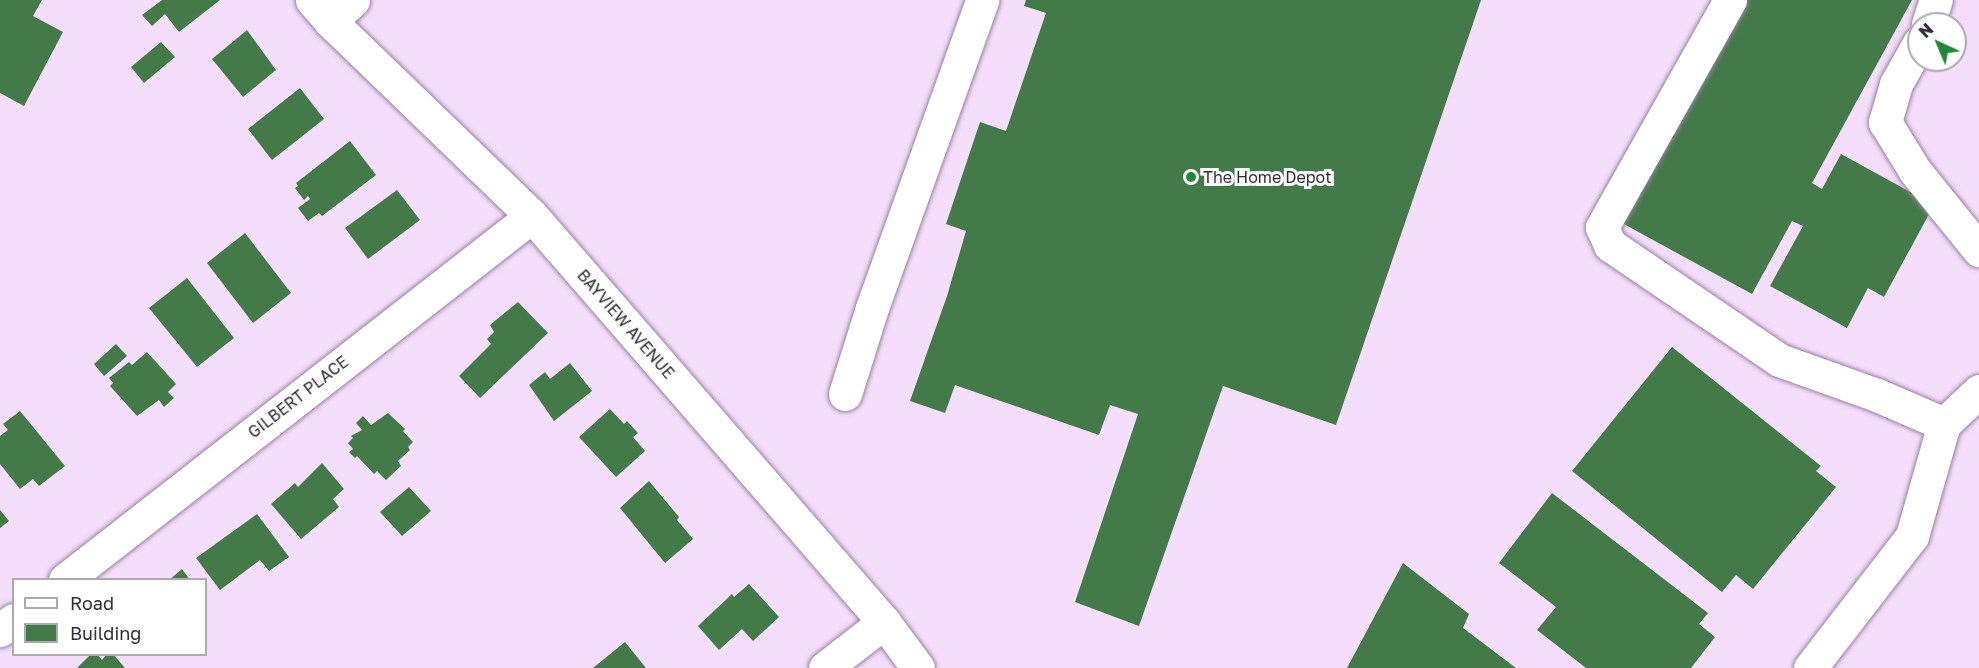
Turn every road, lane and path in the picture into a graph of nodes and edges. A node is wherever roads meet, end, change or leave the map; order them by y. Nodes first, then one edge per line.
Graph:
1 (982, 0) edge
2 (1730, 0) edge
3 (332, 7) edge
4 (1907, 64) edge
5 (532, 216) junction
6 (1979, 250) edge
7 (1979, 392) edge
8 (844, 394) dead end
9 (1944, 424) junction
10 (66, 578) edge
11 (884, 622) junction
12 (825, 668) edge
13 (918, 668) edge
14 (1810, 668) edge

1 - 8 street
2 - 9 street
3 - 5 street, BAYVIEW AVENUE
4 - 6 street
5 - 10 street, GILBERT PLACE
5 - 11 street, BAYVIEW AVENUE
7 - 9 street
9 - 14 street
11 - 12 street
11 - 13 street, BAYVIEW AVENUE

